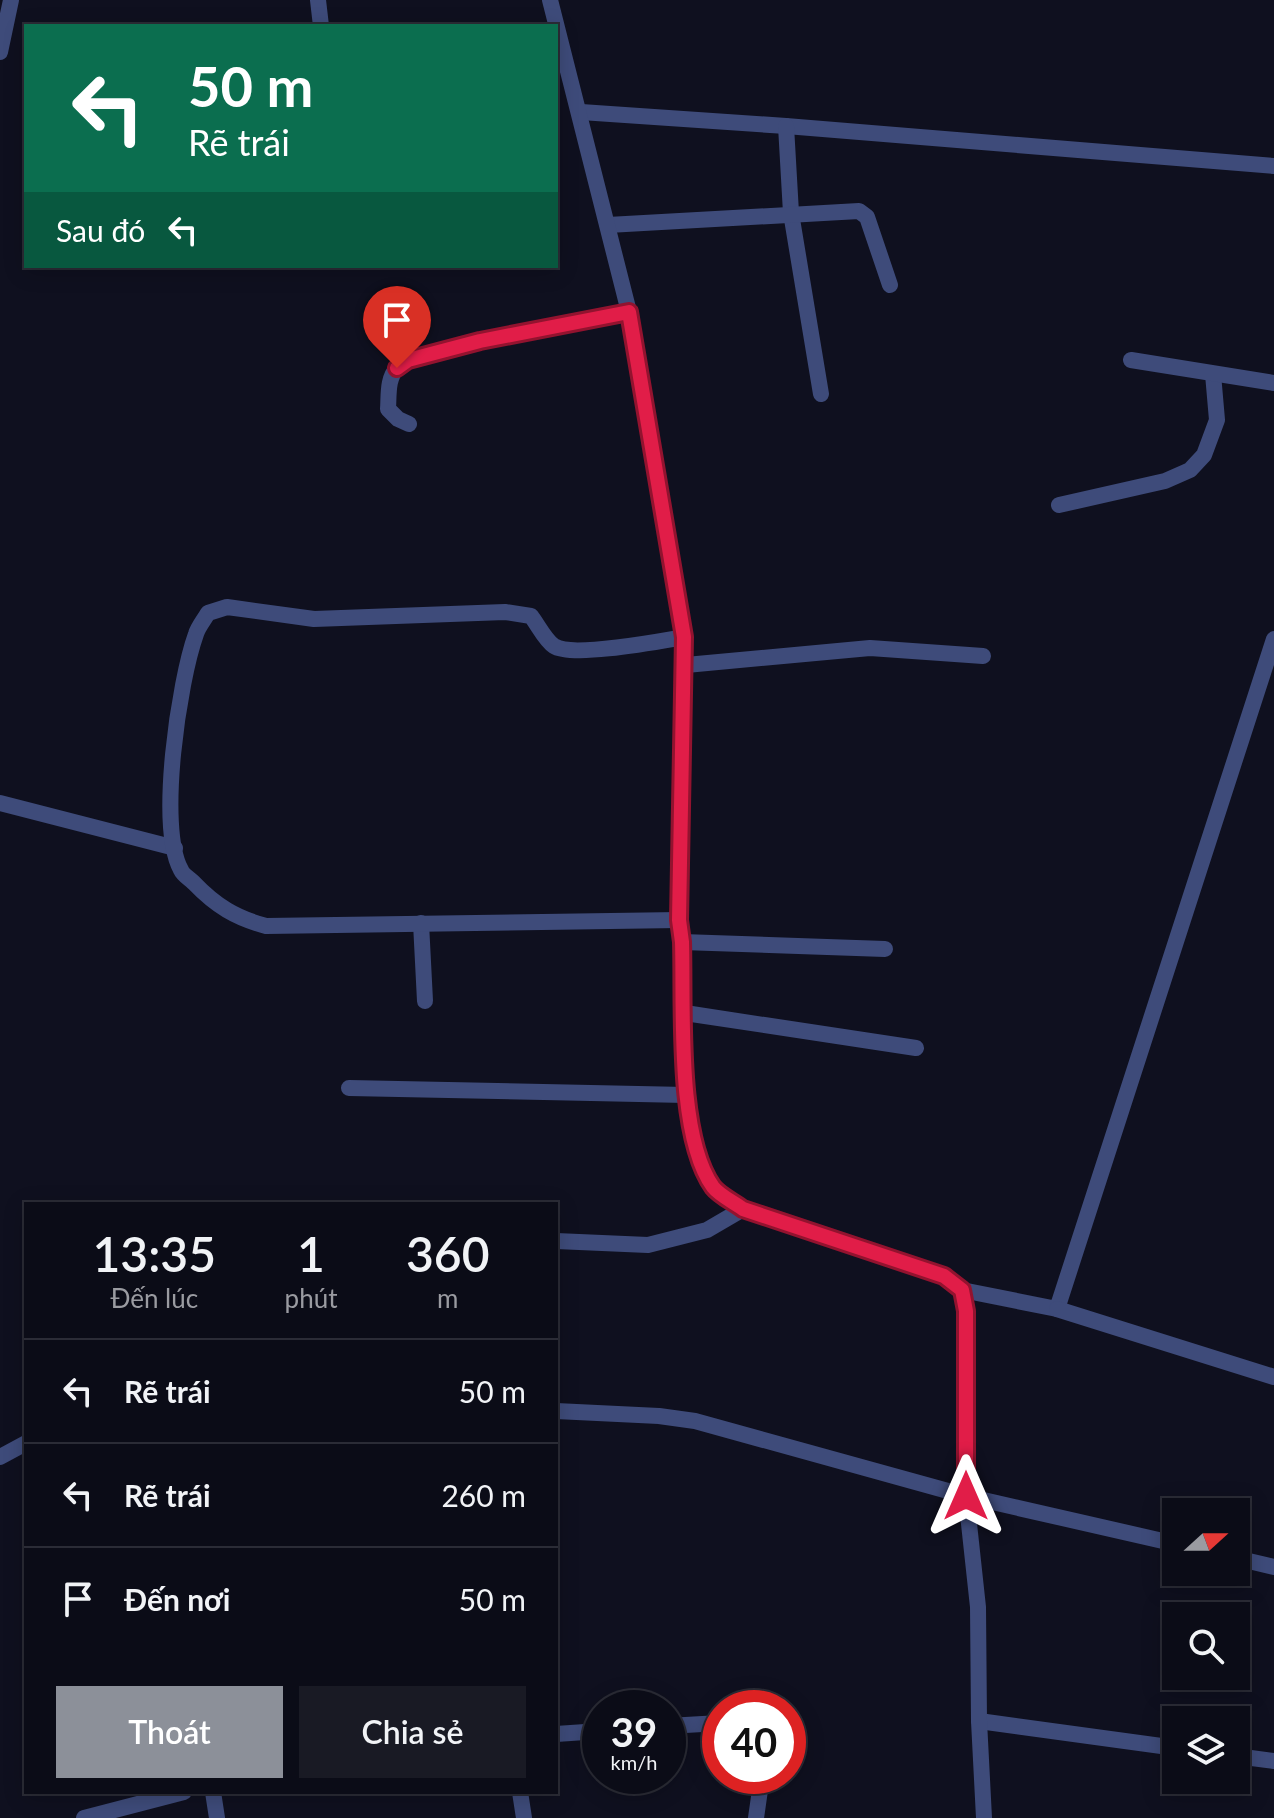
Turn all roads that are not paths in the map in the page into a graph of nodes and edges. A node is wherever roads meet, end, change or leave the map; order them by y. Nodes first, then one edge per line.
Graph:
1 (11, 0) edge
2 (318, 0) edge
3 (550, 0) edge
4 (321, 24) edge
5 (557, 24) edge
6 (558, 29) edge
7 (0, 52) edge
8 (581, 112) junction
9 (786, 126) junction
10 (1274, 166) edge
11 (791, 213) junction
12 (608, 225) junction
13 (890, 285) dead end
14 (629, 312) junction
15 (1131, 360) dead end
16 (1213, 374) junction
17 (1274, 383) edge
18 (821, 394) dead end
19 (409, 424) dead end
20 (1059, 505) dead end
21 (684, 637) junction
22 (1274, 639) edge
23 (983, 656) dead end
24 (686, 665) junction
25 (0, 803) edge
26 (175, 848) junction
27 (679, 920) junction
28 (421, 923) junction
29 (682, 942) junction
30 (885, 949) dead end
31 (425, 1001) dead end
32 (685, 1013) junction
33 (916, 1048) dead end
34 (349, 1088) dead end
35 (686, 1095) junction
36 (743, 1209) junction
37 (558, 1241) edge
38 (962, 1290) junction
39 (1057, 1309) junction
40 (1274, 1377) edge
41 (558, 1411) edge
42 (24, 1444) edge
43 (0, 1457) edge
44 (966, 1496) junction
45 (1162, 1541) edge
46 (1250, 1561) edge
47 (1274, 1567) edge
48 (979, 1721) junction
49 (582, 1732) edge
50 (558, 1734) edge
51 (1162, 1746) edge
52 (1250, 1758) edge
53 (1274, 1761) edge
54 (176, 1794) edge
55 (213, 1794) edge
56 (520, 1794) edge
57 (759, 1794) edge
58 (84, 1818) edge
59 (217, 1818) edge
60 (524, 1818) edge
61 (756, 1818) edge
62 (984, 1818) edge

1 - 7 street
2 - 4 street
3 - 5 street
6 - 8 street
8 - 9 street
8 - 12 street
9 - 10 street
9 - 11 street
11 - 12 street
11 - 13 street
11 - 18 street
12 - 14 street
14 - 19 street
14 - 21 street
15 - 16 street
16 - 17 street
16 - 20 street
21 - 24 street
21 - 26 street
22 - 39 street
23 - 24 street
24 - 27 street
25 - 26 street
26 - 28 street
27 - 28 street
27 - 29 street
28 - 31 street
29 - 30 street
29 - 32 street
32 - 33 street
32 - 35 street
34 - 35 street
35 - 36 street
36 - 37 street
36 - 38 street
38 - 39 street
38 - 44 street
39 - 40 street
41 - 44 street
42 - 43 street
44 - 45 street
44 - 48 street
46 - 47 street
48 - 51 street
48 - 62 street
49 - 50 street
52 - 53 street
54 - 58 street
55 - 59 street
56 - 60 street
57 - 61 street

